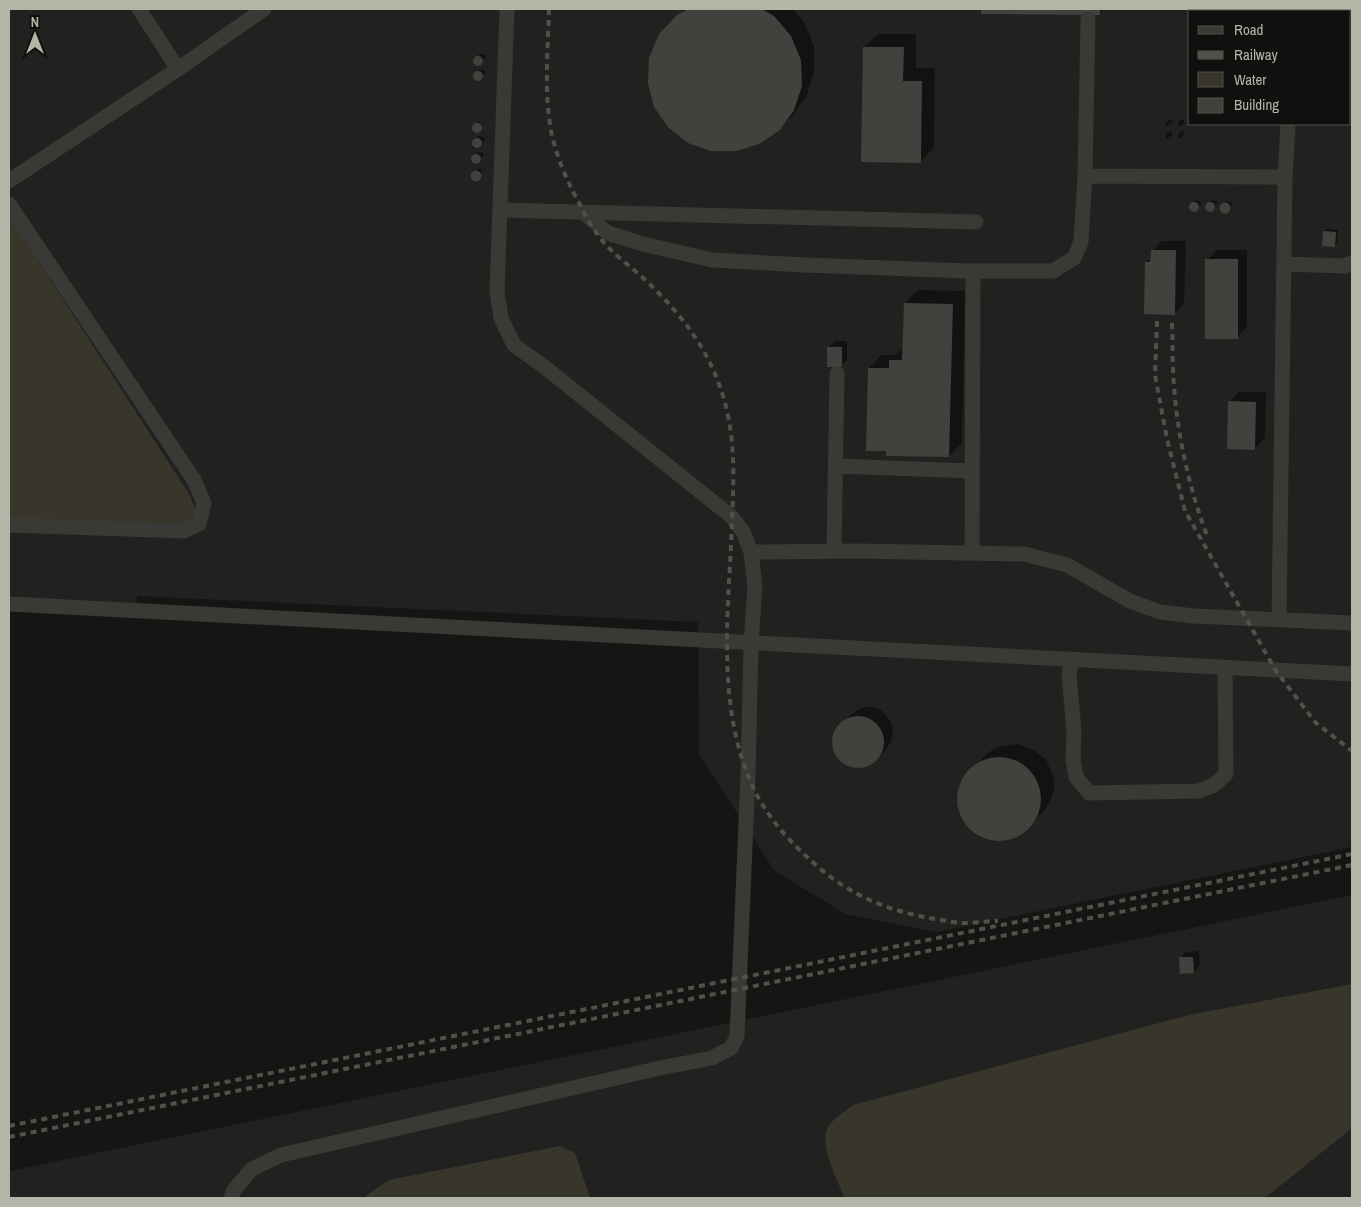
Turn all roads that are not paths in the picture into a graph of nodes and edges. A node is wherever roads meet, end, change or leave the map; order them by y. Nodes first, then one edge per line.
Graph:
1 (139, 9) edge
2 (264, 9) edge
3 (507, 9) edge
4 (1088, 19) dead end
5 (178, 69) junction
6 (1288, 125) edge
7 (1085, 176) junction
8 (1285, 177) junction
9 (9, 181) edge
10 (9, 204) edge
11 (500, 210) junction
12 (584, 213) junction
13 (976, 222) dead end
14 (1352, 263) edge
15 (1284, 264) junction
16 (973, 271) junction
17 (837, 374) dead end
18 (836, 466) junction
19 (972, 471) junction
20 (9, 525) edge
21 (834, 551) junction
22 (751, 552) junction
23 (972, 552) junction
24 (9, 604) edge
25 (1279, 620) junction
26 (1352, 623) edge
27 (751, 644) junction
28 (1071, 660) junction
29 (1225, 668) junction
30 (1352, 674) edge
31 (232, 1198) edge

1 - 5 lane
2 - 5 lane
3 - 11 lane
4 - 7 lane
5 - 9 lane
6 - 8 lane
7 - 8 lane
7 - 16 lane
8 - 15 lane
10 - 20 lane
11 - 12 lane
11 - 22 lane
12 - 13 lane
12 - 16 lane
14 - 15 lane
15 - 25 lane
16 - 19 lane
17 - 18 lane
18 - 19 lane
18 - 21 lane
19 - 23 lane
21 - 22 lane
21 - 23 lane
22 - 27 lane
23 - 25 lane
24 - 27 lane
25 - 26 lane
27 - 28 lane
27 - 31 lane
28 - 29 lane
28 - 29 lane
29 - 30 lane

